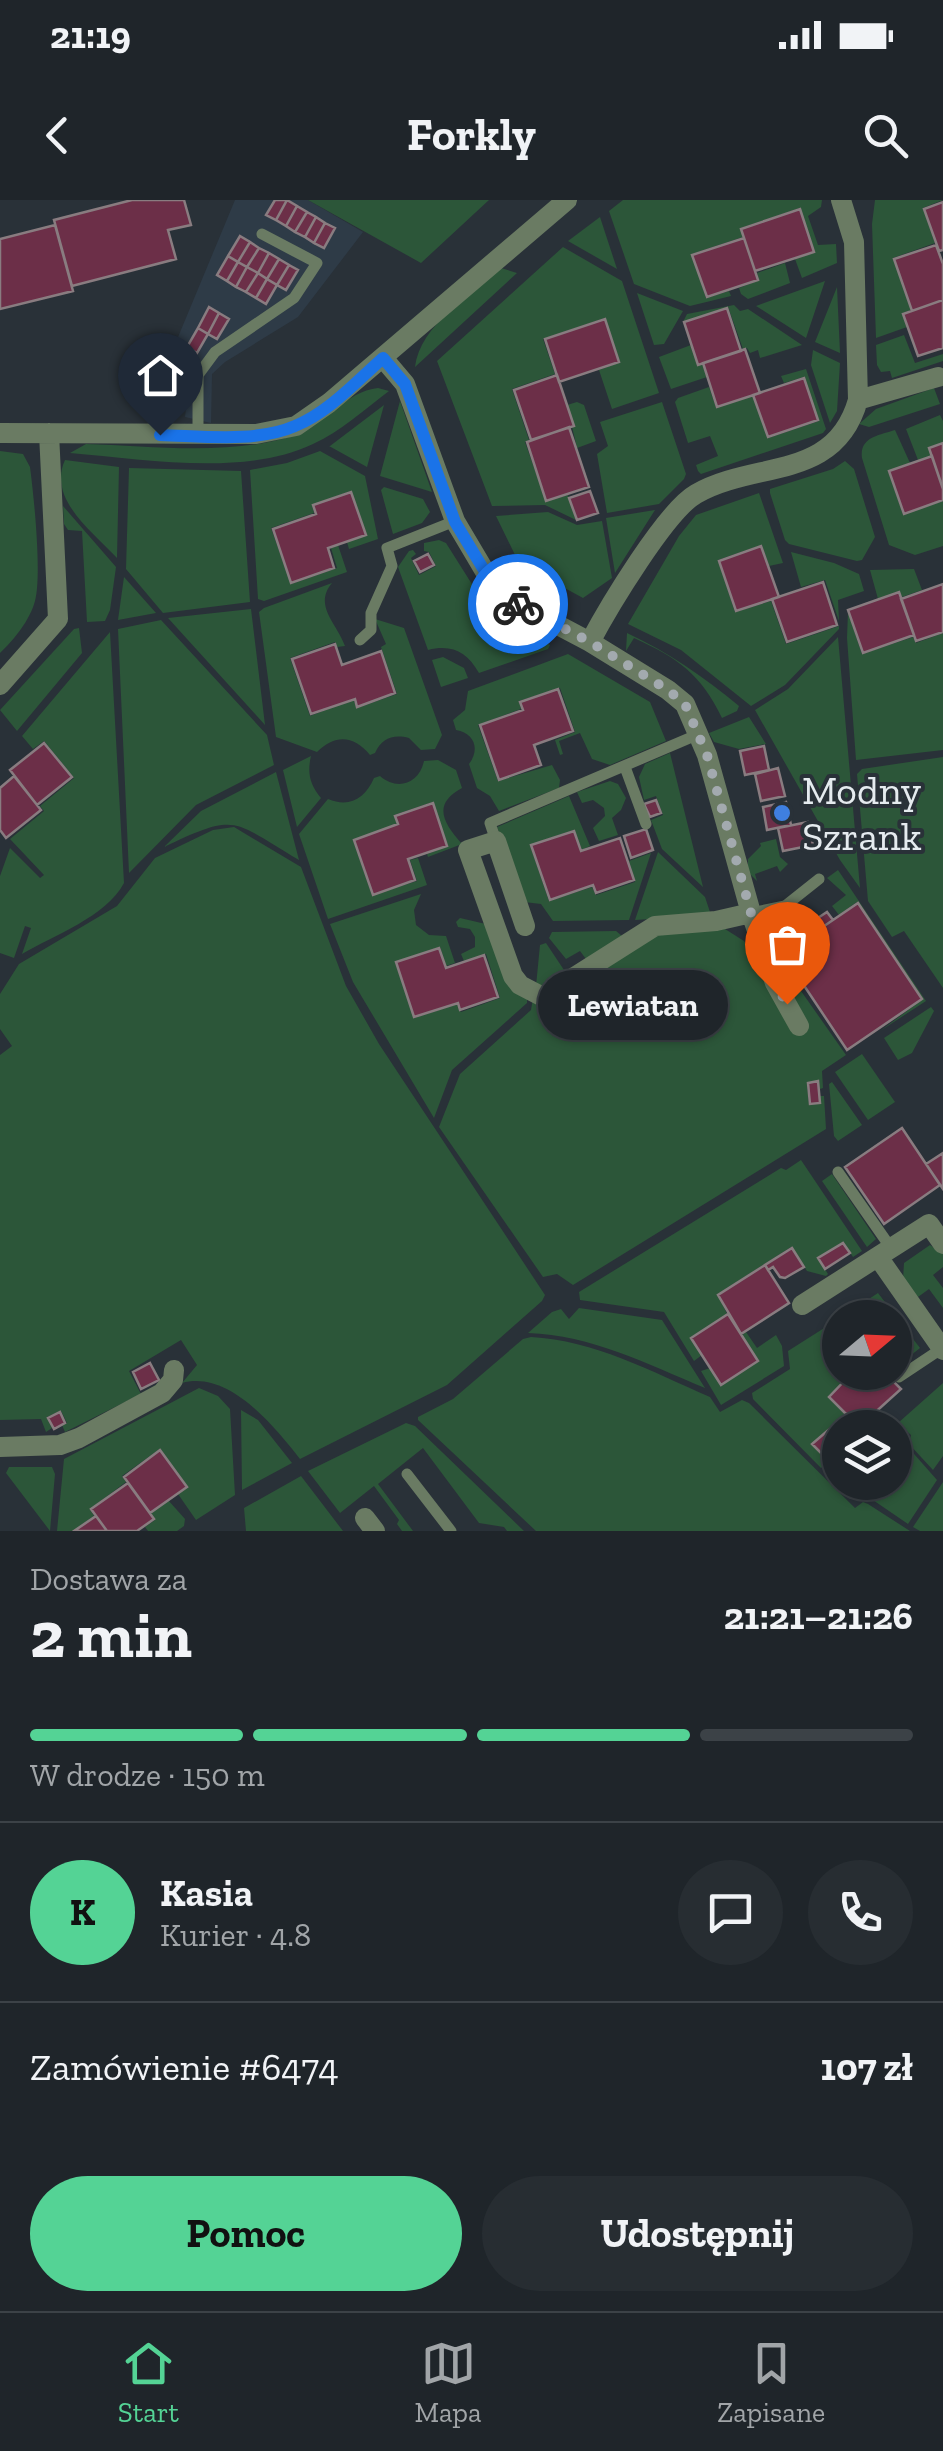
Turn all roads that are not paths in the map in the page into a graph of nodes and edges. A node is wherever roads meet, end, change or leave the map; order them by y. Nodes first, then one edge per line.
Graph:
1 (566, 200) edge
2 (841, 200) edge
3 (262, 234) dead end
4 (383, 358) junction
5 (938, 377) dead end
6 (858, 400) junction
7 (0, 432) edge
8 (49, 433) junction
9 (198, 436) junction
10 (455, 522) junction
11 (360, 640) dead end
12 (590, 642) junction
13 (0, 686) edge
14 (699, 734) junction
15 (624, 767) junction
16 (646, 824) dead end
17 (496, 841) junction
18 (819, 879) dead end
19 (751, 913) junction
20 (526, 926) dead end
21 (799, 1026) dead end
22 (838, 1172) dead end
23 (943, 1244) edge
24 (884, 1252) junction
25 (802, 1305) dead end
26 (942, 1350) edge
27 (912, 1368) edge
28 (174, 1370) dead end
29 (0, 1447) edge
30 (407, 1474) dead end
31 (452, 1531) edge

1 - 4 street
2 - 6 street
3 - 9 lane
4 - 9 street
4 - 10 street
5 - 6 street
6 - 12 street
7 - 8 street
8 - 9 street
8 - 13 street
10 - 11 lane
10 - 12 street
12 - 14 street
14 - 15 lane
14 - 19 street
15 - 16 lane
15 - 17 lane
17 - 19 street
17 - 20 street
18 - 19 lane
19 - 21 street
22 - 24 lane
23 - 24 street
24 - 25 street
24 - 26 street
26 - 27 lane
28 - 29 street
30 - 31 lane

